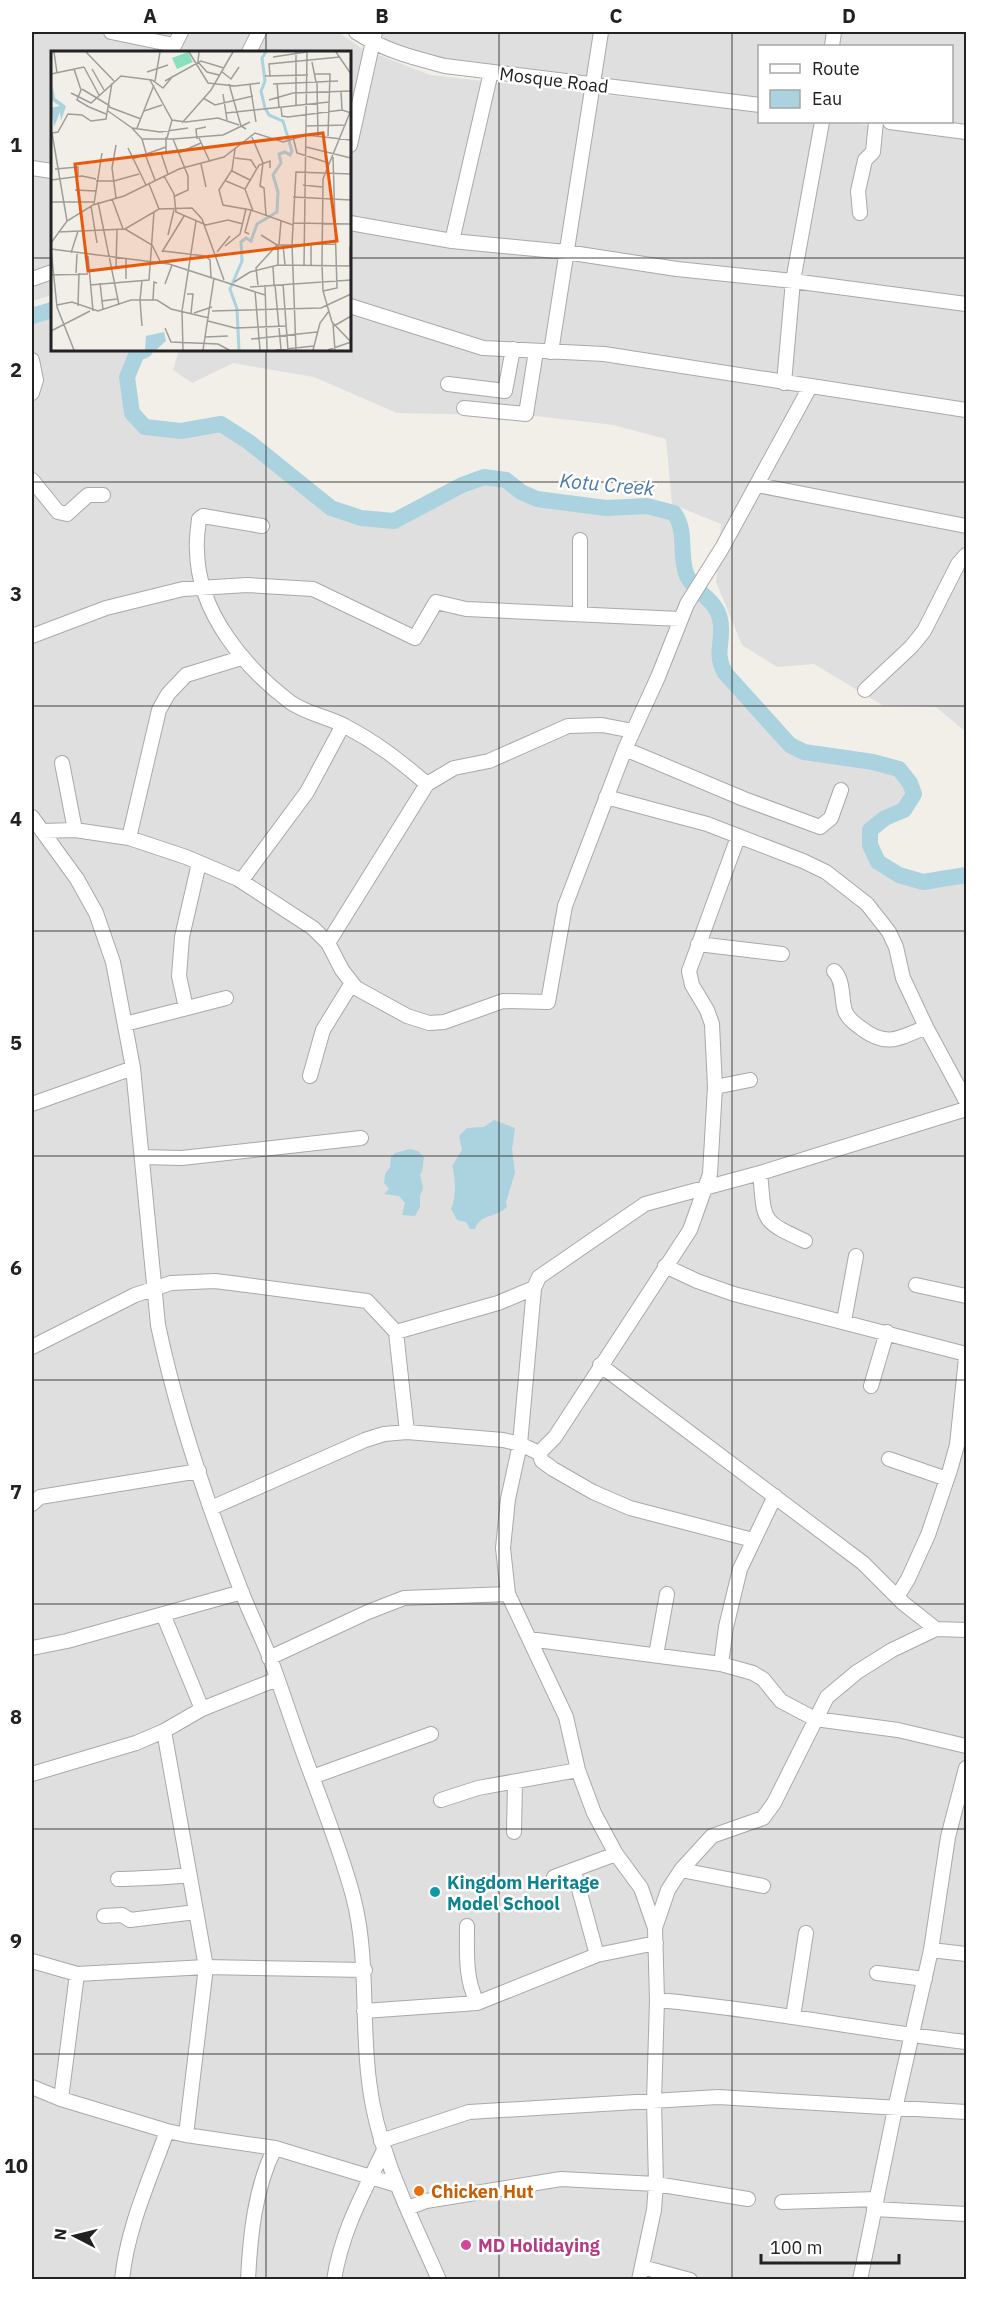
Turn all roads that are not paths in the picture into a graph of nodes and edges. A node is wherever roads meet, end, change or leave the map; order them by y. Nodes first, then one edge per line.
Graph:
1 (111, 32) edge
2 (181, 32) edge
3 (259, 32) edge
4 (356, 32) edge
5 (601, 32) edge
6 (374, 37) edge
7 (172, 49) edge
8 (250, 51) edge
9 (491, 72) junction
10 (591, 85) junction
11 (758, 105) edge
12 (353, 118) edge
13 (822, 123) edge
14 (876, 123) edge
15 (898, 123) edge
16 (966, 132) edge
17 (351, 136) edge
18 (32, 168) edge
19 (51, 171) edge
20 (860, 213) dead end
21 (351, 223) edge
22 (452, 241) junction
23 (566, 252) junction
24 (51, 273) edge
25 (32, 279) edge
26 (794, 281) junction
27 (966, 304) edge
28 (351, 306) edge
29 (513, 349) junction
30 (536, 351) junction
31 (551, 352) junction
32 (32, 360) edge
33 (784, 383) junction
34 (448, 384) dead end
35 (810, 387) junction
36 (32, 393) edge
37 (464, 408) dead end
38 (966, 410) edge
39 (32, 480) edge
40 (757, 485) junction
41 (103, 495) dead end
42 (262, 526) dead end
43 (966, 526) edge
44 (580, 540) dead end
45 (966, 555) edge
46 (203, 587) junction
47 (580, 614) junction
48 (680, 620) junction
49 (32, 636) edge
50 (241, 658) junction
51 (865, 690) dead end
52 (343, 725) junction
53 (633, 731) junction
54 (625, 749) junction
55 (62, 763) dead end
56 (427, 784) junction
57 (841, 790) dead end
58 (606, 797) junction
59 (32, 817) edge
60 (75, 830) junction
61 (42, 831) junction
62 (738, 837) junction
63 (129, 838) junction
64 (199, 863) junction
65 (241, 881) junction
66 (328, 943) junction
67 (698, 944) junction
68 (782, 954) dead end
69 (834, 971) dead end
70 (352, 983) junction
71 (226, 998) dead end
72 (186, 1008) junction
73 (125, 1024) junction
74 (926, 1027) junction
75 (133, 1068) junction
76 (310, 1076) dead end
77 (750, 1080) dead end
78 (715, 1087) junction
79 (966, 1101) edge
80 (32, 1104) edge
81 (966, 1109) edge
82 (361, 1138) dead end
83 (142, 1157) junction
84 (760, 1173) junction
85 (705, 1187) junction
86 (805, 1241) dead end
87 (856, 1256) dead end
88 (665, 1266) junction
89 (916, 1284) dead end
90 (154, 1287) junction
91 (534, 1288) junction
92 (966, 1296) edge
93 (843, 1321) junction
94 (396, 1332) junction
95 (887, 1332) junction
96 (32, 1347) edge
97 (966, 1356) edge
98 (600, 1365) junction
99 (871, 1386) dead end
100 (407, 1431) junction
101 (520, 1444) junction
102 (539, 1453) junction
103 (889, 1459) dead end
104 (199, 1471) junction
105 (947, 1479) junction
106 (775, 1496) junction
107 (32, 1504) edge
108 (211, 1508) junction
109 (753, 1540) junction
110 (242, 1592) junction
111 (508, 1593) junction
112 (667, 1594) dead end
113 (897, 1597) junction
114 (163, 1614) junction
115 (936, 1629) junction
116 (966, 1630) edge
117 (529, 1639) junction
118 (32, 1648) edge
119 (656, 1655) junction
120 (269, 1658) junction
121 (721, 1664) junction
122 (277, 1679) junction
123 (202, 1709) junction
124 (815, 1719) junction
125 (164, 1731) junction
126 (431, 1734) dead end
127 (966, 1746) edge
128 (966, 1767) edge
129 (578, 1770) junction
130 (32, 1774) edge
131 (312, 1777) junction
132 (515, 1782) junction
133 (441, 1800) dead end
134 (514, 1832) dead end
135 (616, 1854) junction
136 (681, 1870) junction
137 (574, 1871) junction
138 (189, 1875) junction
139 (555, 1877) dead end
140 (118, 1879) dead end
141 (763, 1886) dead end
142 (196, 1912) junction
143 (104, 1916) dead end
144 (467, 1926) dead end
145 (655, 1928) junction
146 (806, 1933) dead end
147 (656, 1943) junction
148 (931, 1950) junction
149 (966, 1954) edge
150 (597, 1955) junction
151 (32, 1961) edge
152 (206, 1967) junction
153 (364, 1970) junction
154 (878, 1973) dead end
155 (77, 1974) junction
156 (925, 1979) junction
157 (657, 2000) junction
158 (477, 2003) junction
159 (364, 2011) junction
160 (793, 2017) junction
161 (912, 2036) junction
162 (966, 2042) edge
163 (32, 2087) edge
164 (61, 2099) junction
165 (654, 2101) junction
166 (895, 2109) junction
167 (966, 2112) edge
168 (167, 2131) junction
169 (186, 2135) junction
170 (382, 2145) junction
171 (275, 2148) junction
172 (371, 2177) junction
173 (656, 2184) junction
174 (398, 2186) junction
175 (748, 2199) dead end
176 (782, 2202) dead end
177 (875, 2204) junction
178 (408, 2208) junction
179 (966, 2214) edge
180 (640, 2273) edge
181 (122, 2280) edge
182 (248, 2280) edge
183 (334, 2280) edge
184 (440, 2280) edge
185 (690, 2280) edge
186 (860, 2280) edge

1 - 7 street
2 - 7 street
3 - 8 street
4 - 6 street, Mosque Road
5 - 10 street
6 - 9 street, Mosque Road
6 - 12 street
9 - 10 street, Mosque Road
9 - 22 street
10 - 11 street, Mosque Road
10 - 23 street
12 - 17 street
13 - 26 street
14 - 20 street
15 - 16 street
18 - 19 street
21 - 22 street
22 - 23 street
23 - 26 street
23 - 31 street
24 - 25 street
26 - 27 street
26 - 33 street
28 - 29 street
29 - 30 street
29 - 34 street
30 - 31 street
30 - 37 street
31 - 33 street
32 - 36 street
33 - 35 street
35 - 38 street
35 - 40 street
39 - 41 street
40 - 43 street
40 - 48 street
42 - 46 street
44 - 47 street
45 - 51 street
46 - 47 street
46 - 49 street
46 - 50 street
47 - 48 street
48 - 53 street
50 - 52 street
50 - 63 street
52 - 56 street
52 - 65 street
53 - 54 street
53 - 56 street
54 - 57 street
54 - 58 street
55 - 60 street
56 - 66 street
58 - 62 street
58 - 70 street
59 - 61 street
60 - 61 street
60 - 63 street
61 - 73 street
62 - 67 street
62 - 74 street
63 - 64 street
64 - 65 street
64 - 72 street
65 - 66 street
66 - 70 street
67 - 68 street
67 - 78 street
69 - 74 street
70 - 76 street
71 - 72 street
72 - 73 street
73 - 75 street
74 - 79 street
75 - 80 street
75 - 83 street
77 - 78 street
78 - 85 street
81 - 84 street
82 - 83 street
83 - 90 street
84 - 85 street
84 - 86 street
85 - 88 street
85 - 91 street
87 - 93 street
88 - 93 street
88 - 98 street
89 - 92 street
90 - 94 street
90 - 96 street
90 - 104 street
91 - 94 street
91 - 101 street
93 - 95 street
94 - 100 street
95 - 97 street
95 - 99 street
97 - 105 street
98 - 102 street
98 - 106 street
100 - 101 street
100 - 108 street
101 - 102 street
101 - 111 street
102 - 109 street
103 - 105 street
104 - 107 street
104 - 108 street
105 - 113 street
106 - 109 street
106 - 113 street
108 - 110 street
109 - 121 street
110 - 114 street
110 - 120 street
111 - 117 street
111 - 120 street
112 - 119 street
113 - 115 street
114 - 118 street
114 - 123 street
115 - 116 street
115 - 124 street
117 - 119 street
117 - 129 street
119 - 121 street
120 - 122 street
121 - 124 street
122 - 123 street
122 - 131 street
123 - 125 street
124 - 127 street
124 - 136 street
125 - 130 street
125 - 138 street
126 - 131 street
128 - 148 street
129 - 132 street
129 - 135 street
131 - 153 street
132 - 133 street
132 - 134 street
135 - 137 street
135 - 145 street
136 - 141 street
136 - 145 street
137 - 139 street
137 - 150 street
138 - 140 street
138 - 142 street
142 - 143 street
142 - 152 street
144 - 158 street
145 - 147 street
146 - 160 street
147 - 150 street
147 - 157 street
148 - 149 street
148 - 156 street
150 - 158 street
151 - 155 street
152 - 153 street
152 - 155 street
152 - 169 street
153 - 159 street
154 - 156 street
155 - 164 street
156 - 161 street
157 - 160 street
157 - 165 street
158 - 159 street
159 - 170 street
160 - 161 street
161 - 162 street
161 - 166 street
163 - 164 street
164 - 168 street
165 - 166 street
165 - 170 street
165 - 173 street
166 - 167 street
166 - 177 street
168 - 169 street
168 - 181 street
169 - 171 street
170 - 172 street
170 - 174 street
171 - 172 street
171 - 182 street
172 - 174 street
172 - 183 street
173 - 175 street
173 - 178 street
173 - 180 street
174 - 178 street
176 - 177 street
177 - 179 street
177 - 186 street
178 - 184 street
180 - 185 street

